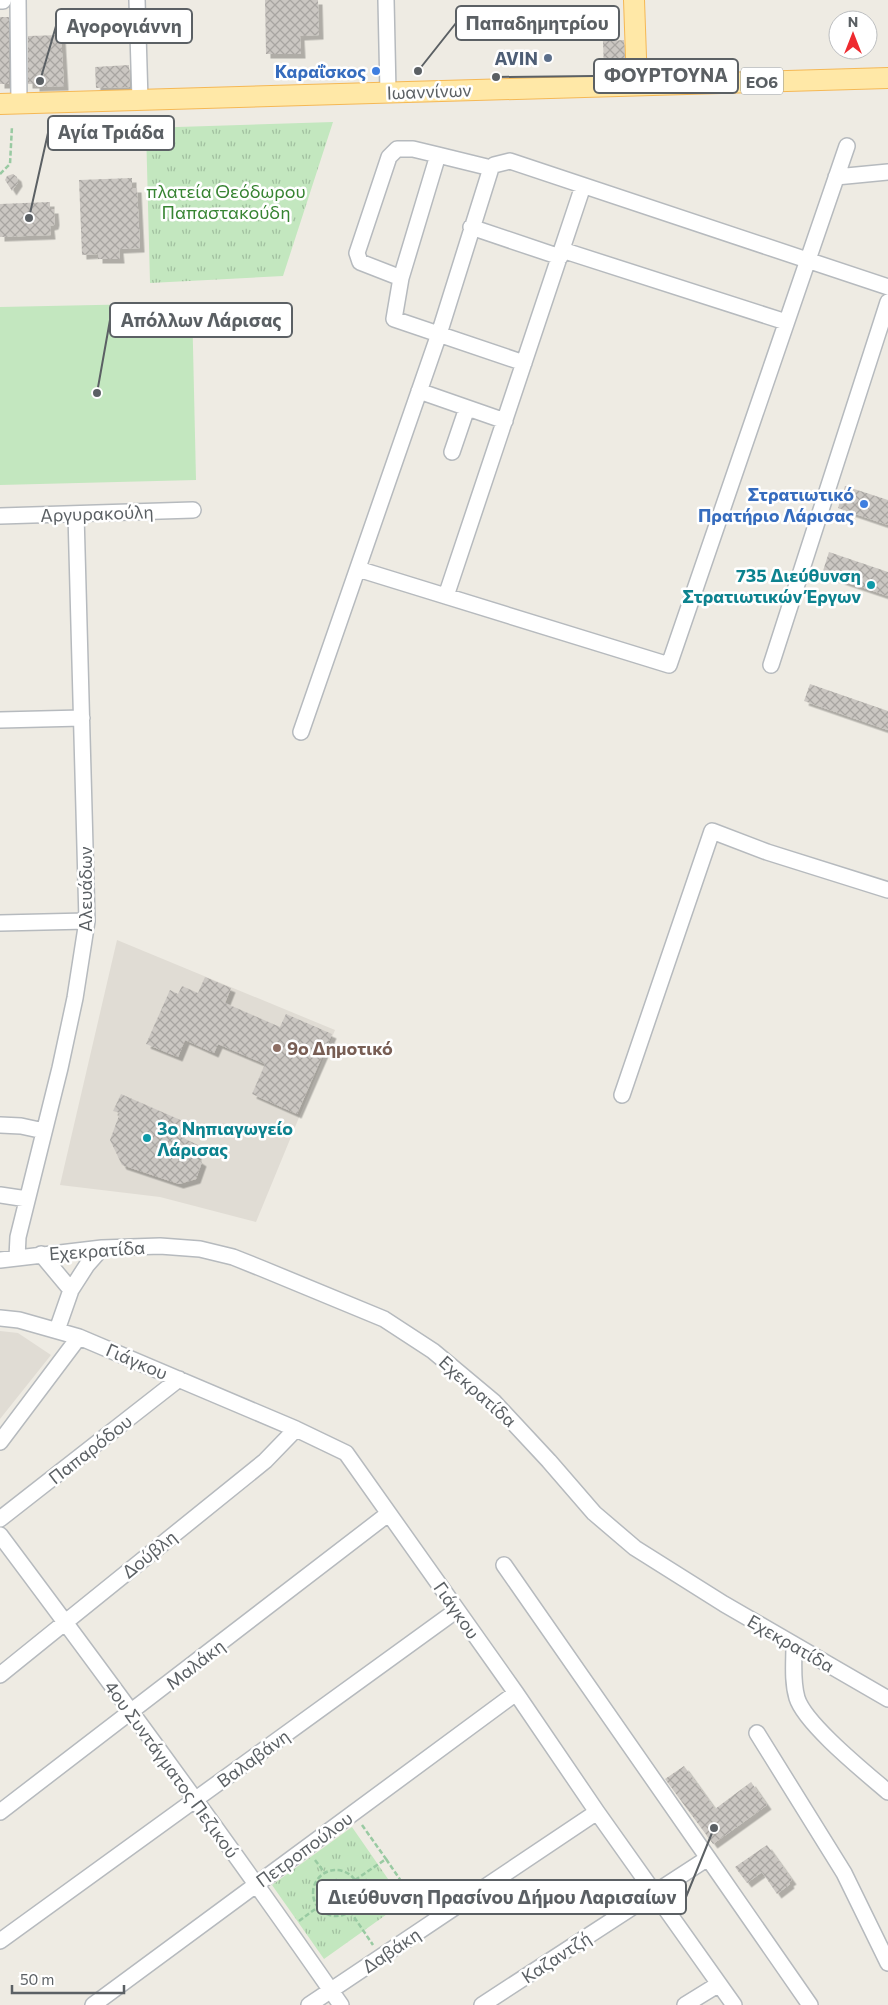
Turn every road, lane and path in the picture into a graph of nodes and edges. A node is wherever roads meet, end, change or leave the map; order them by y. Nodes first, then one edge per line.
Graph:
1 (136, 0) edge
2 (386, 0) edge
3 (634, 0) edge
4 (7, 1) edge
5 (887, 75) edge
6 (637, 85) junction
7 (388, 92) junction
8 (140, 100) junction
9 (10, 104) edge
10 (12, 126) dead end
11 (847, 146) dead end
12 (438, 155) junction
13 (491, 168) junction
14 (888, 172) edge
15 (0, 174) edge
16 (836, 176) junction
17 (583, 186) junction
18 (471, 227) junction
19 (561, 254) junction
20 (807, 261) junction
21 (401, 278) junction
22 (888, 287) edge
23 (888, 302) edge
24 (786, 322) junction
25 (438, 334) junction
26 (524, 363) junction
27 (419, 391) junction
28 (467, 408) junction
29 (504, 421) junction
30 (452, 452) dead end
31 (193, 510) dead end
32 (76, 514) junction
33 (0, 516) edge
34 (358, 569) junction
35 (446, 596) junction
36 (771, 664) dead end
37 (82, 718) junction
38 (0, 720) edge
39 (301, 732) dead end
40 (888, 890) edge
41 (87, 921) junction
42 (0, 923) edge
43 (622, 1095) dead end
44 (0, 1125) edge
45 (44, 1131) junction
46 (0, 1195) edge
47 (28, 1199) junction
48 (102, 1248) junction
49 (41, 1254) junction
50 (17, 1257) junction
51 (0, 1260) edge
52 (71, 1290) junction
53 (0, 1318) edge
54 (57, 1330) junction
55 (79, 1337) junction
56 (179, 1379) junction
57 (296, 1429) junction
58 (0, 1442) edge
59 (388, 1514) junction
60 (0, 1519) edge
61 (0, 1535) edge
62 (504, 1565) dead end
63 (457, 1610) junction
64 (65, 1622) junction
65 (794, 1645) junction
66 (0, 1675) edge
67 (516, 1693) junction
68 (888, 1699) edge
69 (132, 1712) junction
70 (757, 1732) dead end
71 (888, 1792) edge
72 (194, 1801) junction
73 (0, 1812) edge
74 (597, 1812) junction
75 (354, 1813) junction
76 (386, 1858) junction
77 (708, 1858) junction
78 (355, 1880) junction
79 (256, 1885) junction
80 (655, 1892) junction
81 (318, 1907) junction
82 (350, 1911) junction
83 (431, 1924) junction
84 (289, 1929) junction
85 (0, 1941) edge
86 (381, 1957) junction
87 (888, 1963) edge
88 (719, 1984) junction
89 (331, 1990) junction
90 (93, 2005) edge
91 (309, 2005) edge
92 (341, 2005) edge
93 (482, 2005) edge
94 (685, 2005) edge
95 (734, 2005) edge
96 (810, 2005) edge

1 - 8 street
2 - 7 street
3 - 6 main road
4 - 9 street
5 - 6 main road, Ιωαννίνων / ΕΟ6
6 - 7 main road, Ιωαννίνων / ΕΟ6
7 - 8 main road, Ιωαννίνων / ΕΟ6
8 - 9 main road, Ιωαννίνων / ΕΟ6
10 - 15 path
11 - 16 street
12 - 13 street
12 - 21 street
12 - 21 street
13 - 17 street
13 - 18 street
14 - 16 street
16 - 20 street
17 - 19 street
17 - 20 street
18 - 19 street
18 - 25 street
19 - 24 street
19 - 26 street
20 - 22 street
20 - 24 street
21 - 25 street
23 - 36 street
24 - 35 street
25 - 26 street
25 - 27 street
26 - 29 street
27 - 28 street
27 - 34 street
28 - 29 street
28 - 30 street
29 - 35 street
31 - 32 street, Αργυρακούλη
32 - 33 street, Αργυρακούλη
32 - 37 street, Αλευάδων
34 - 35 street
34 - 39 street
37 - 38 street
37 - 41 street, Αλευάδων
40 - 43 street
41 - 42 street
41 - 45 street, Αλευάδων
44 - 45 street
45 - 47 street, Αλευάδων
46 - 47 street
47 - 50 street, Αλευάδων
48 - 49 street, Εχεκρατίδα
48 - 52 street
48 - 65 street, Εχεκρατίδα
49 - 50 street, Εχεκρατίδα
49 - 52 street
50 - 51 street, Εχεκρατίδα
52 - 54 street
53 - 54 street, Γιάγκου
54 - 55 street, Γιάγκου
55 - 56 street, Γιάγκου
55 - 58 street
56 - 57 street, Γιάγκου
56 - 60 street, Παπαρόδου
57 - 59 street, Γιάγκου
57 - 64 street, Δούβλη
59 - 63 street, Γιάγκου
59 - 69 street, Μαλάκη
61 - 64 street, 4ου Συντάγματος Πεζικού
62 - 77 street
63 - 67 street, Γιάγκου
63 - 72 street, Βαλαβάνη
64 - 66 street, Δούβλη
64 - 69 street, 4ου Συντάγματος Πεζικού
65 - 68 street, Εχεκρατίδα
65 - 71 street
67 - 74 street, Γιάγκου
67 - 75 street, Πετροπούλου
69 - 72 street, 4ου Συντάγματος Πεζικού
69 - 73 street, Μαλάκη
70 - 87 street
72 - 79 street, 4ου Συντάγματος Πεζικού
72 - 85 street, Βαλαβάνη
74 - 80 street, Γιάγκου
74 - 83 street, Δαβάκη
75 - 76 path
75 - 79 street, Πετροπούλου
76 - 78 path
76 - 83 path
77 - 80 street, Καζαντζή
77 - 96 street
78 - 81 path
78 - 82 path
79 - 84 street, 4ου Συντάγματος Πεζικού
79 - 90 street, Πετροπούλου
80 - 88 street, Γιάγκου
80 - 93 street, Καζαντζή
81 - 82 path
81 - 84 path
82 - 86 path
83 - 86 street, Δαβάκη
84 - 89 street, 4ου Συντάγματος Πεζικού
86 - 89 street, Δαβάκη
88 - 94 street
88 - 95 street, Γιάγκου
89 - 91 street, Δαβάκη
89 - 92 street, 4ου Συντάγματος Πεζικού

